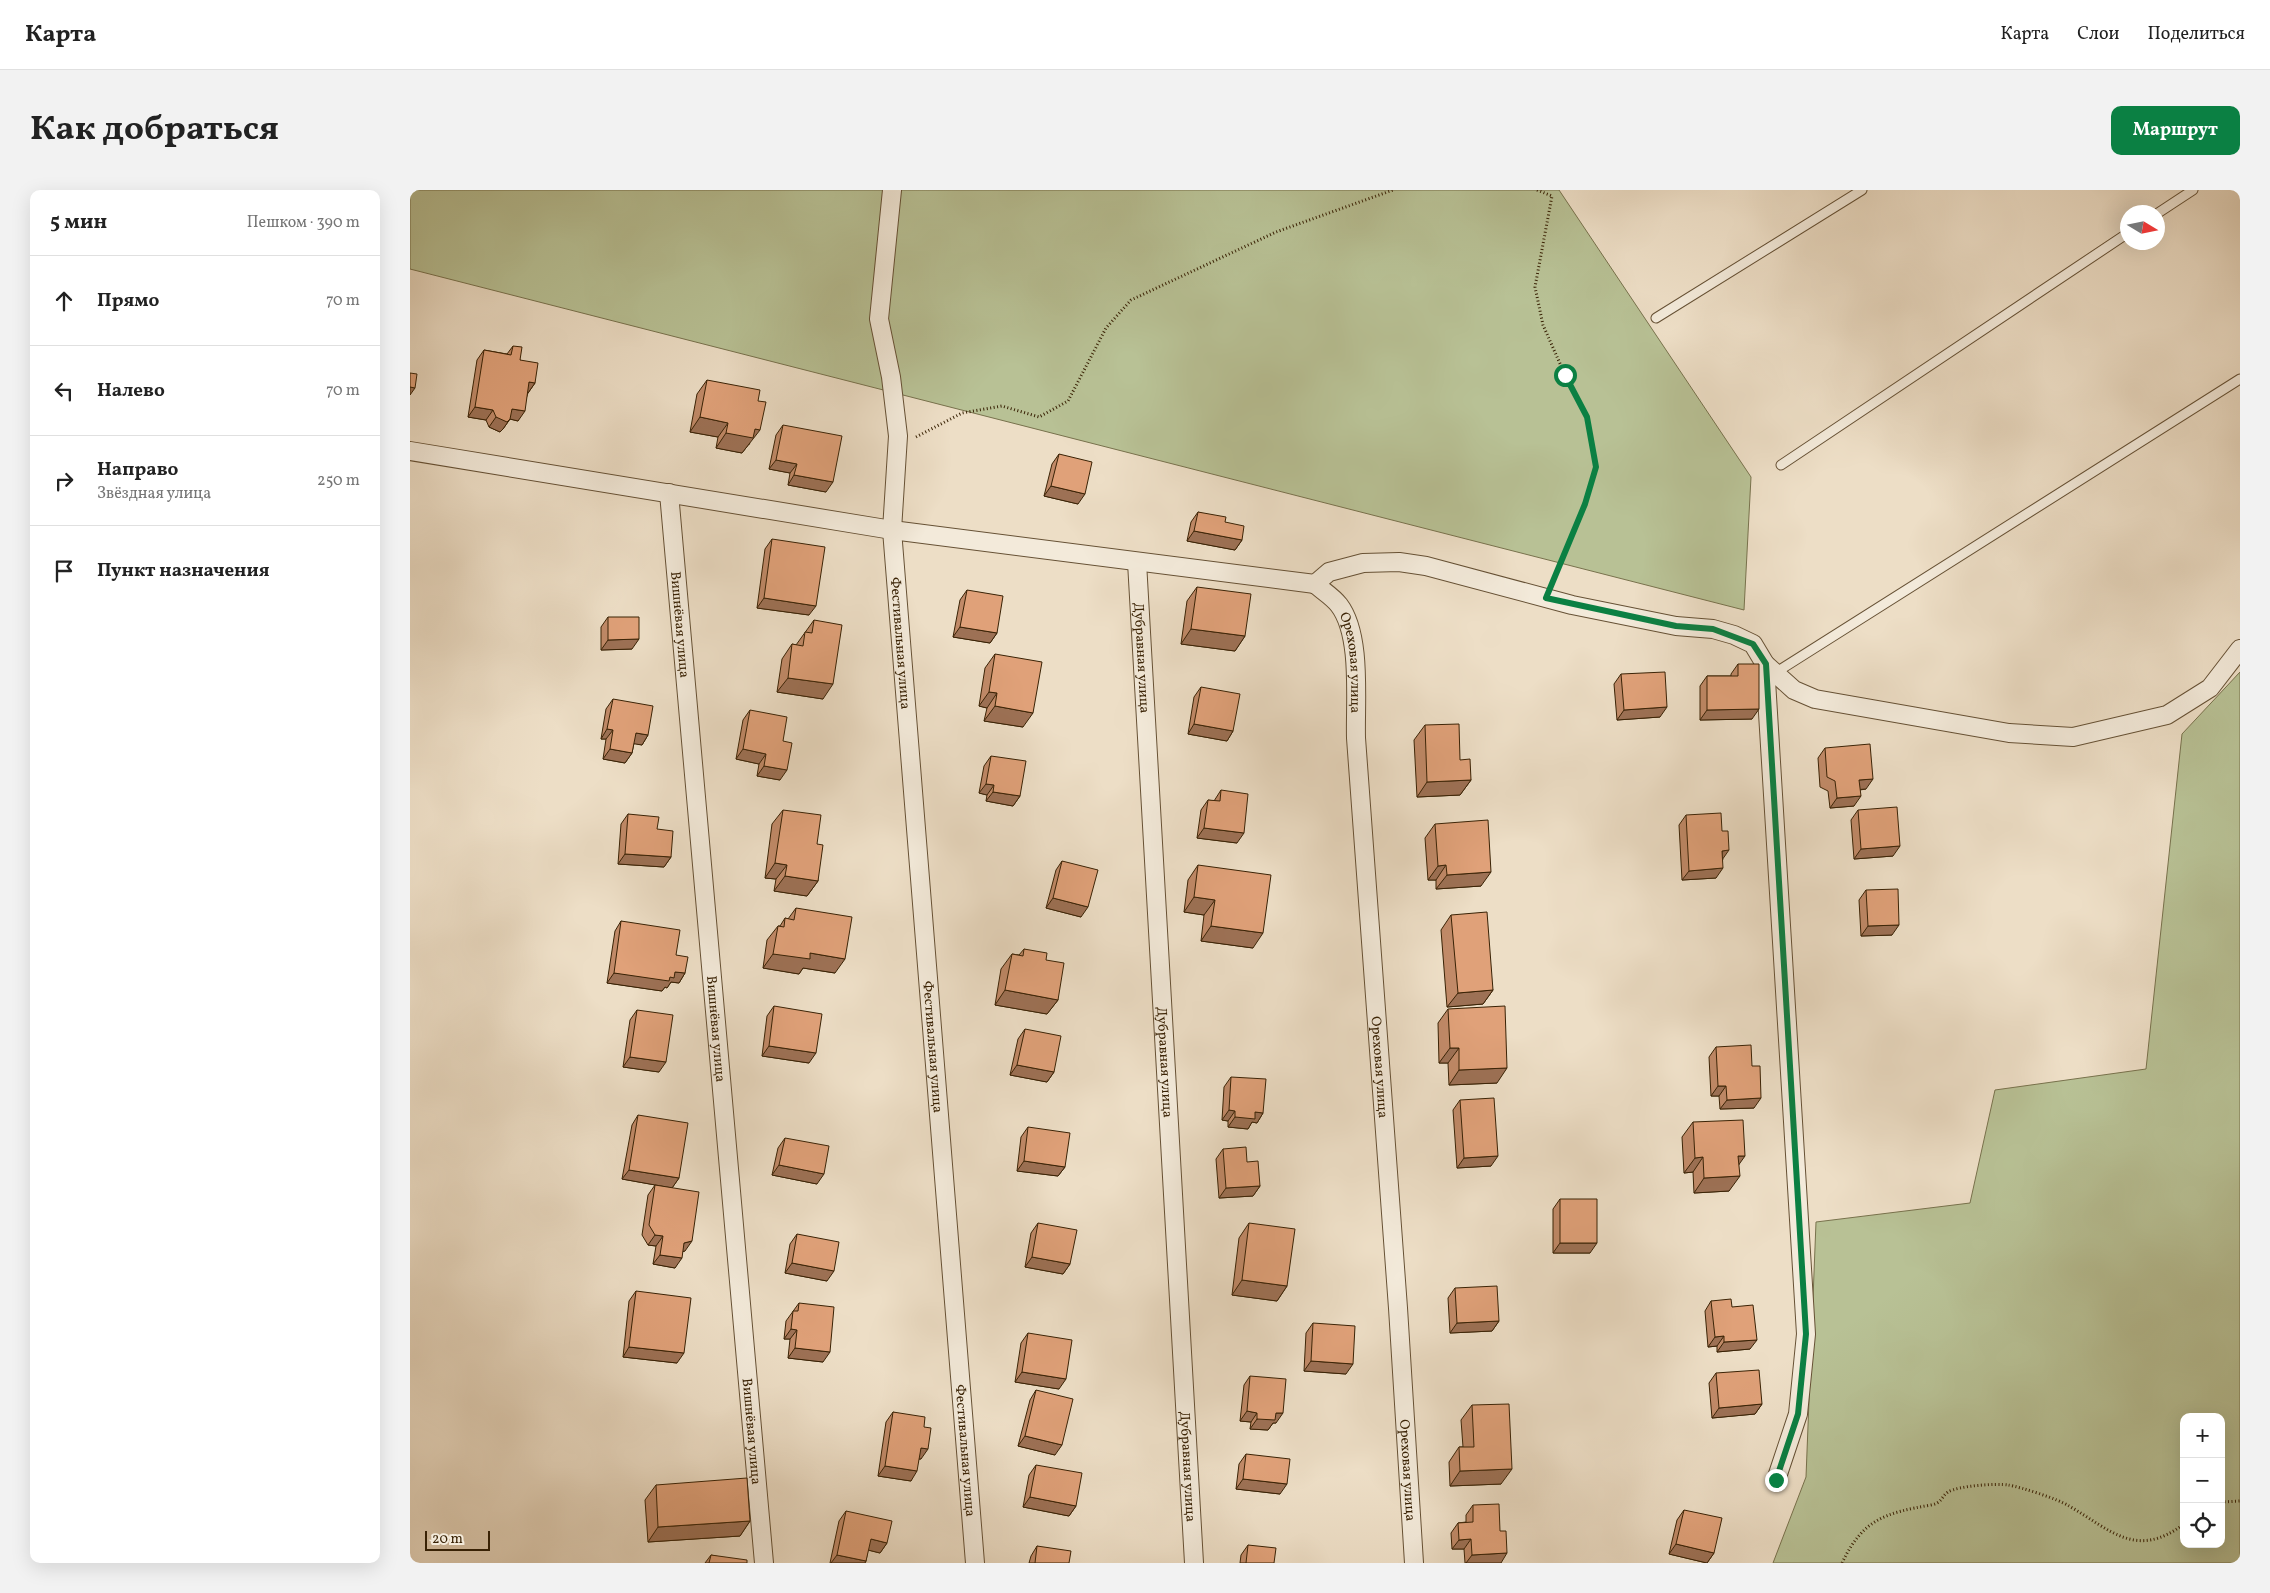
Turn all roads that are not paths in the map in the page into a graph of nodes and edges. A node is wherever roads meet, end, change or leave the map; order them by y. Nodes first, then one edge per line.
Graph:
1 (892, 190) edge
2 (1862, 190) edge
3 (2193, 190) edge
4 (2165, 208) edge
5 (2120, 238) edge
6 (1656, 318) dead end
7 (2240, 379) edge
8 (410, 451) edge
9 (1780, 465) dead end
10 (669, 493) junction
11 (892, 530) junction
12 (1137, 562) junction
13 (1315, 584) junction
14 (2240, 649) edge
15 (1769, 670) junction
16 (1776, 1480) dead end
17 (764, 1563) edge
18 (974, 1563) edge
19 (1194, 1563) edge
20 (1414, 1563) edge

1 - 11 street, Фестивальная улица
2 - 6 lane
3 - 4 lane
5 - 9 lane
7 - 15 lane
8 - 10 street
10 - 11 street
10 - 17 street, Вишнёвая улица
11 - 12 street
11 - 18 street, Фестивальная улица
12 - 13 street
12 - 19 street, Дубравная улица
13 - 15 street
13 - 20 street, Ореховая улица
14 - 15 street
15 - 16 street

